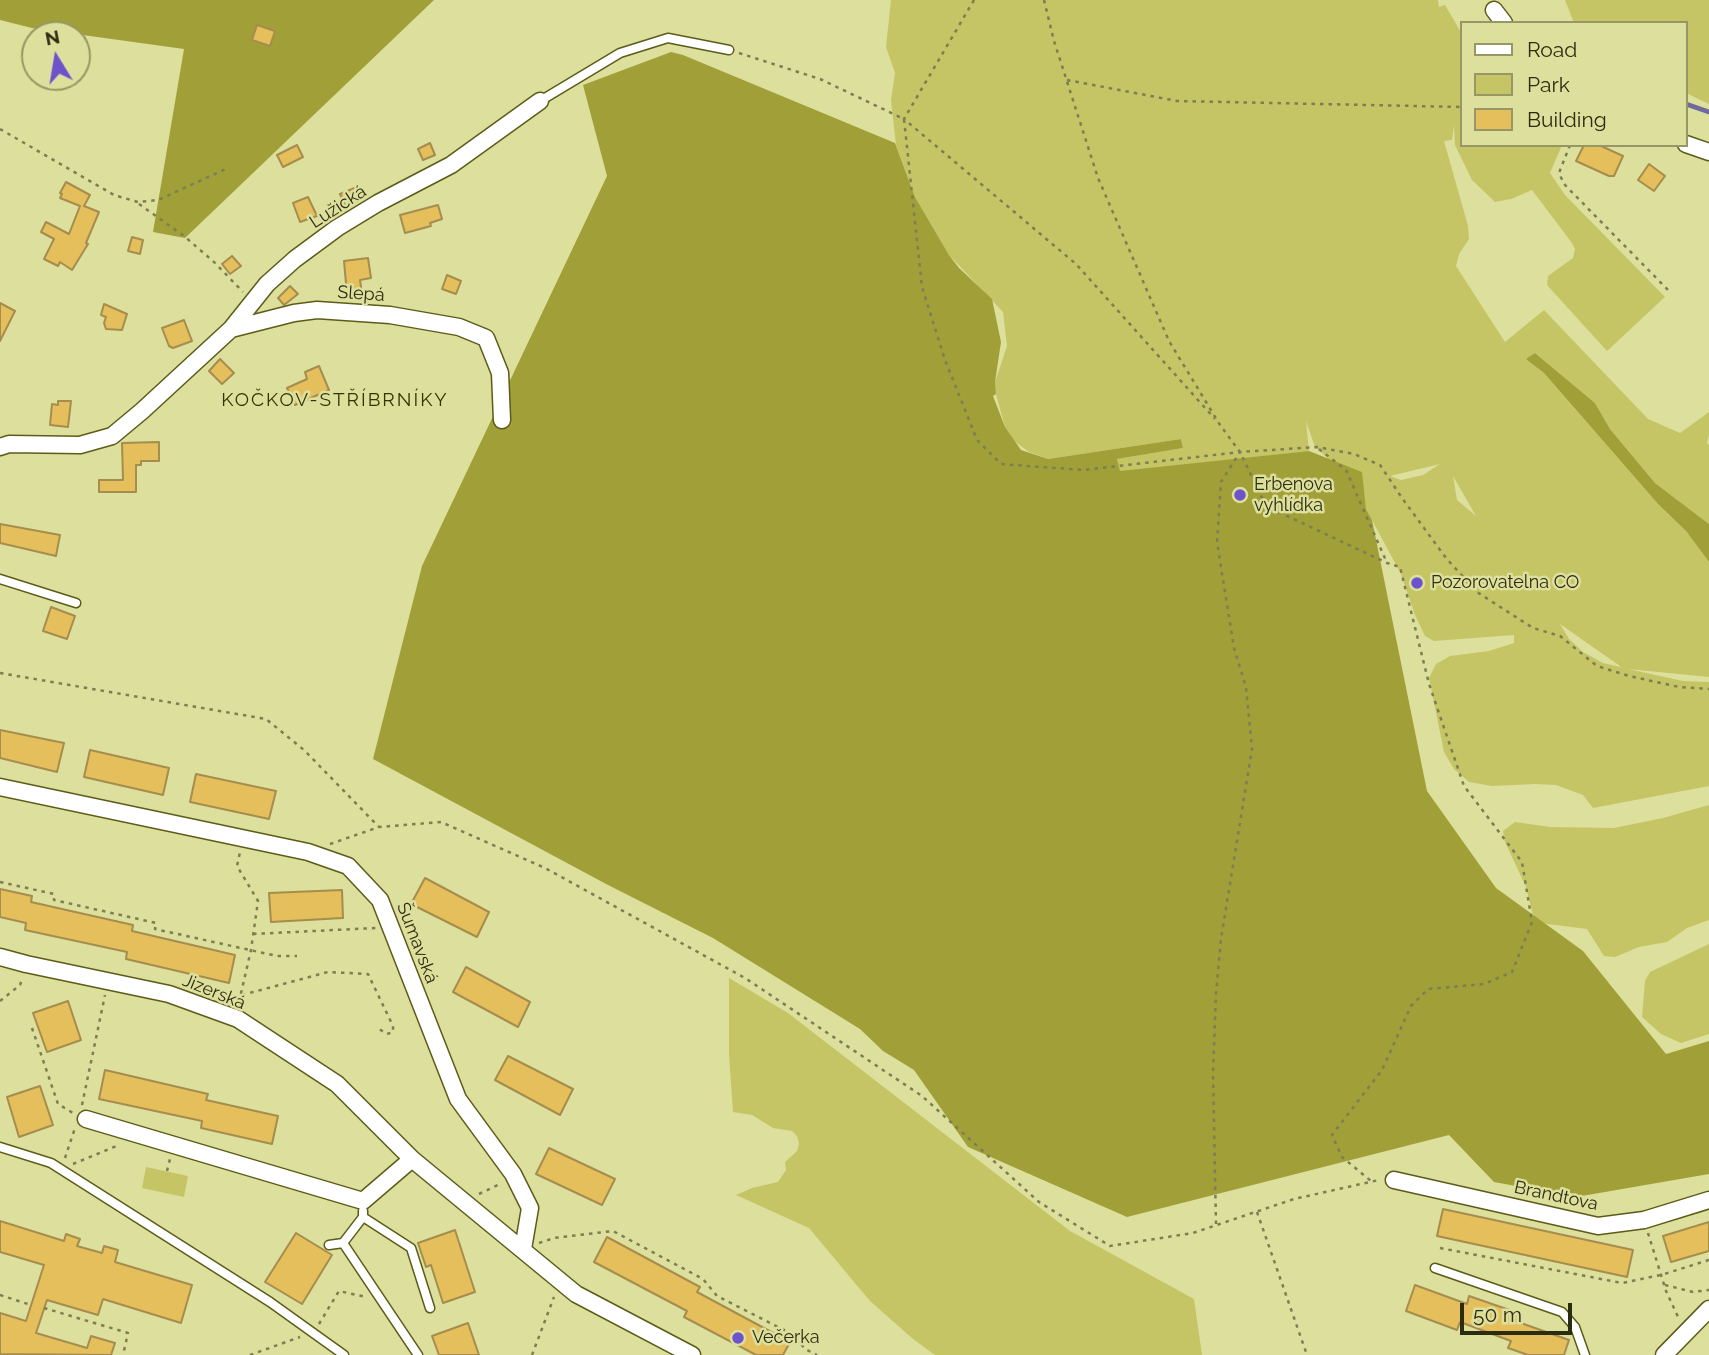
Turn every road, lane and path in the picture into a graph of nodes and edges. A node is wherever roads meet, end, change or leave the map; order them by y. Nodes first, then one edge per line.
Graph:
1 (974, 0) edge
2 (1044, 0) edge
3 (729, 50) joint
4 (1067, 80) junction
5 (540, 101) joint
6 (1460, 107) edge
7 (904, 118) junction
8 (0, 129) edge
9 (1688, 145) edge
10 (1569, 147) edge
11 (1709, 152) edge
12 (228, 168) dead end
13 (138, 202) junction
14 (1669, 291) dead end
15 (252, 302) junction
16 (231, 328) junction
17 (502, 420) dead end
18 (1220, 425) junction
19 (0, 447) edge
20 (1317, 447) junction
21 (1240, 452) junction
22 (1387, 563) junction
23 (0, 579) edge
24 (76, 603) dead end
25 (0, 673) edge
26 (1709, 689) edge
27 (0, 787) edge
28 (379, 827) junction
29 (244, 839) junction
30 (308, 852) junction
31 (0, 882) edge
32 (390, 927) junction
33 (253, 934) junction
34 (251, 950) junction
35 (297, 956) dead end
36 (0, 957) edge
37 (22, 977) dead end
38 (108, 982) junction
39 (242, 995) junction
40 (0, 1000) edge
41 (232, 1017) junction
42 (376, 1027) dead end
43 (32, 1028) dead end
44 (83, 1118) junction
45 (141, 1136) junction
46 (0, 1147) edge
47 (412, 1159) junction
48 (61, 1169) junction
49 (514, 1178) junction
50 (1394, 1180) dead end
51 (1709, 1199) edge
52 (464, 1201) junction
53 (363, 1209) junction
54 (1257, 1212) junction
55 (1216, 1226) junction
56 (343, 1243) junction
57 (329, 1245) dead end
58 (1440, 1248) dead end
59 (523, 1249) junction
60 (1653, 1251) dead end
61 (1709, 1261) edge
62 (1435, 1268) dead end
63 (1661, 1275) junction
64 (560, 1280) junction
65 (1664, 1284) junction
66 (1709, 1290) edge
67 (0, 1295) edge
68 (382, 1301) junction
69 (31, 1305) dead end
70 (44, 1308) dead end
71 (430, 1308) dead end
72 (1709, 1310) edge
73 (1686, 1331) junction
74 (313, 1333) junction
75 (123, 1355) edge
76 (250, 1355) edge
77 (344, 1355) edge
78 (418, 1355) edge
79 (532, 1355) edge
80 (692, 1355) edge
81 (817, 1355) edge
82 (1307, 1355) edge
83 (1585, 1355) edge
84 (1664, 1355) edge

1 - 7 path
2 - 4 path
3 - 5 lane, Lužická
3 - 7 path
4 - 6 path
4 - 18 path
5 - 15 street, Lužická
7 - 18 path
7 - 21 path
8 - 13 path
9 - 11 street
10 - 14 path
12 - 13 path
13 - 15 path
15 - 16 street, Lužická
16 - 17 street, Slepá
16 - 19 street, Lužická
18 - 21 path
20 - 21 path
20 - 22 path
20 - 26 path
21 - 22 path
21 - 55 path
22 - 54 path
23 - 24 lane
25 - 28 path
27 - 29 street, Šumavská
28 - 30 path
28 - 55 path
29 - 30 street, Šumavská
29 - 33 path
30 - 32 street, Šumavská
31 - 34 path
32 - 33 path
32 - 49 street, Šumavská
33 - 34 path
34 - 35 path
34 - 39 path
36 - 38 street, Jizerská
37 - 40 path
38 - 41 street, Jizerská
38 - 44 path
39 - 41 path
39 - 42 path
41 - 47 street, Jizerská
43 - 44 path
44 - 45 street
44 - 48 path
45 - 48 path
45 - 53 street
46 - 48 lane
47 - 52 street, Jizerská
47 - 53 street
48 - 74 lane
49 - 52 path
49 - 59 street, Šumavská
50 - 51 street, Brandtova
52 - 59 street, Jizerská
53 - 56 lane
53 - 71 lane
54 - 55 path
54 - 82 path
56 - 57 lane
56 - 68 lane
58 - 63 path
59 - 64 street, Jizerská
59 - 81 path
60 - 63 path
61 - 63 path
62 - 83 lane
63 - 65 path
64 - 79 path
64 - 80 street, Jizerská
65 - 66 path
65 - 73 path
67 - 69 path
68 - 74 path
68 - 78 lane
70 - 75 path
72 - 73 street
73 - 84 street
74 - 76 path
74 - 77 lane

